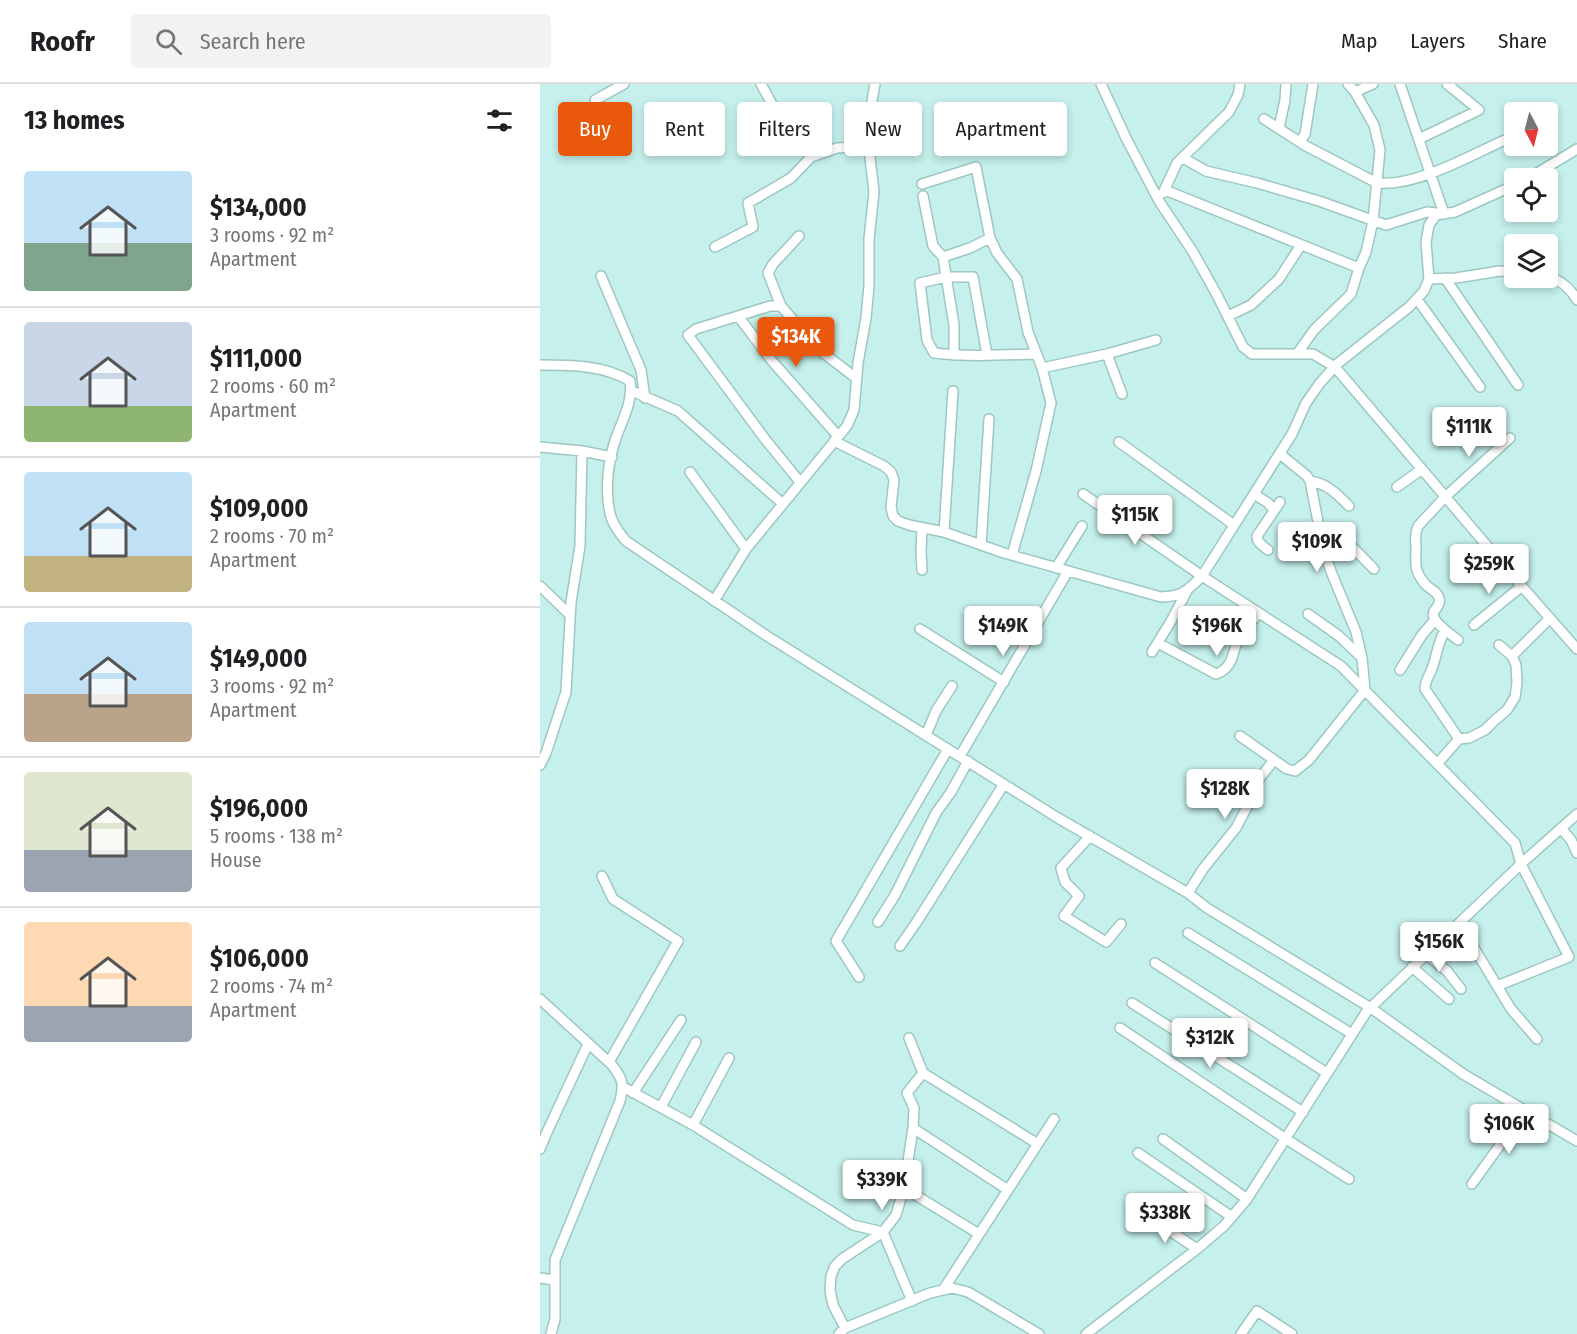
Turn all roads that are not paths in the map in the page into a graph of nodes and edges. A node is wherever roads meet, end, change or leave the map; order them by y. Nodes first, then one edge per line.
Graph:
1 (624, 84) edge
2 (761, 84) edge
3 (875, 84) edge
4 (1101, 84) edge
5 (1240, 84) edge
6 (1286, 84) edge
7 (1313, 84) edge
8 (1373, 84) edge
9 (1400, 84) edge
10 (1447, 84) edge
11 (1352, 88) edge
12 (595, 100) dead end
13 (872, 102) edge
14 (1264, 119) dead end
15 (1279, 128) junction
16 (1419, 140) junction
17 (1504, 140) edge
18 (1300, 142) junction
19 (844, 148) edge
20 (1577, 149) edge
21 (870, 156) edge
22 (811, 157) junction
23 (1183, 158) junction
24 (1546, 168) edge
25 (1430, 173) junction
26 (1377, 183) junction
27 (922, 184) dead end
28 (1164, 190) junction
29 (1504, 190) edge
30 (923, 196) dead end
31 (1160, 201) junction
32 (1444, 214) junction
33 (1373, 221) junction
34 (799, 236) dead end
35 (990, 238) junction
36 (1301, 245) junction
37 (715, 247) dead end
38 (943, 257) junction
39 (1359, 268) junction
40 (1504, 271) edge
41 (601, 276) dead end
42 (946, 277) junction
43 (1445, 278) junction
44 (1429, 279) junction
45 (1558, 280) edge
46 (1417, 299) junction
47 (1577, 300) edge
48 (781, 306) junction
49 (738, 316) junction
50 (1228, 316) junction
51 (1156, 340) dead end
52 (1036, 354) junction
53 (1107, 354) junction
54 (1297, 354) junction
55 (954, 355) junction
56 (987, 355) junction
57 (540, 365) edge
58 (1335, 367) junction
59 (1042, 368) junction
60 (856, 378) junction
61 (1518, 385) dead end
62 (1480, 387) dead end
63 (632, 391) junction
64 (953, 392) dead end
65 (1122, 394) dead end
66 (645, 398) junction
67 (989, 419) dead end
68 (1510, 438) dead end
69 (836, 439) junction
70 (1119, 442) dead end
71 (540, 447) edge
72 (582, 451) junction
73 (1280, 454) junction
74 (612, 457) junction
75 (1422, 470) junction
76 (690, 472) dead end
77 (1311, 481) junction
78 (800, 482) junction
79 (1397, 487) dead end
80 (1083, 494) dead end
81 (1254, 494) junction
82 (1445, 497) junction
83 (783, 504) junction
84 (1349, 506) dead end
85 (1234, 525) junction
86 (1082, 526) dead end
87 (922, 528) junction
88 (944, 532) junction
89 (1322, 541) junction
90 (981, 545) junction
91 (746, 549) junction
92 (1268, 550) dead end
93 (1012, 555) junction
94 (1056, 567) junction
95 (1374, 569) dead end
96 (922, 570) dead end
97 (1068, 571) junction
98 (1202, 576) junction
99 (540, 586) edge
100 (1522, 586) junction
101 (1187, 591) junction
102 (714, 601) junction
103 (1258, 613) junction
104 (1308, 614) dead end
105 (570, 615) junction
106 (1550, 618) junction
107 (1434, 621) junction
108 (1474, 625) dead end
109 (920, 629) dead end
110 (1444, 630) junction
111 (1458, 640) dead end
112 (1158, 643) junction
113 (1499, 645) dead end
114 (1577, 649) edge
115 (1152, 652) dead end
116 (1512, 656) junction
117 (1362, 658) junction
118 (1400, 670) dead end
119 (1004, 682) junction
120 (952, 686) dead end
121 (1365, 690) junction
122 (926, 735) junction
123 (1240, 736) dead end
124 (1459, 739) junction
125 (948, 748) junction
126 (964, 759) junction
127 (1274, 760) junction
128 (1437, 764) junction
129 (540, 765) edge
130 (1005, 784) junction
131 (1577, 814) edge
132 (1561, 828) junction
133 (1090, 836) junction
134 (1577, 853) edge
135 (1521, 864) junction
136 (602, 876) dead end
137 (1188, 893) junction
138 (878, 922) dead end
139 (1459, 923) junction
140 (1121, 924) dead end
141 (1188, 933) dead end
142 (900, 946) dead end
143 (1426, 954) junction
144 (1573, 960) edge
145 (1155, 963) dead end
146 (1412, 968) junction
147 (859, 978) dead end
148 (1497, 986) junction
149 (1461, 989) dead end
150 (540, 999) edge
151 (1449, 999) dead end
152 (1132, 1003) dead end
153 (1371, 1008) junction
154 (681, 1020) dead end
155 (1120, 1028) dead end
156 (1352, 1034) junction
157 (909, 1038) dead end
158 (1537, 1039) dead end
159 (696, 1042) dead end
160 (588, 1044) junction
161 (729, 1058) dead end
162 (609, 1062) junction
163 (922, 1073) junction
164 (1327, 1073) junction
165 (623, 1087) junction
166 (633, 1093) junction
167 (662, 1107) junction
168 (1525, 1110) junction
169 (1303, 1112) junction
170 (1054, 1119) dead end
171 (693, 1125) junction
172 (913, 1128) junction
173 (1163, 1139) dead end
174 (1286, 1139) junction
175 (1577, 1141) edge
176 (1038, 1144) junction
177 (540, 1149) edge
178 (1138, 1153) dead end
179 (1349, 1179) dead end
180 (1472, 1184) dead end
181 (904, 1188) junction
182 (1008, 1190) junction
183 (1247, 1199) junction
184 (1148, 1216) dead end
185 (1232, 1217) junction
186 (884, 1232) junction
187 (979, 1234) junction
188 (1197, 1249) junction
189 (540, 1278) edge
190 (554, 1280) junction
191 (943, 1290) junction
192 (912, 1301) junction
193 (842, 1331) edge
194 (551, 1334) edge
195 (1040, 1334) edge
196 (1086, 1334) edge
197 (1241, 1334) edge
198 (1292, 1334) edge

1 - 12 street
2 - 22 street
3 - 13 street
4 - 31 street
5 - 23 street
6 - 15 street
7 - 18 street
8 - 11 street
9 - 16 street
10 - 16 street
11 - 26 street
14 - 15 street
15 - 18 street
16 - 25 street
17 - 25 street
18 - 26 street
19 - 22 street
20 - 24 street
21 - 60 street
22 - 37 street
23 - 28 street
23 - 33 street
25 - 26 street
25 - 32 street
26 - 33 street
27 - 35 street
28 - 31 street
28 - 36 street
29 - 32 street
30 - 38 street
31 - 50 street
32 - 33 street
32 - 44 street
33 - 39 street
34 - 48 street
35 - 38 street
35 - 52 street
36 - 39 street
36 - 50 street
38 - 42 street
39 - 54 street
40 - 43 street
41 - 66 street
42 - 55 street
42 - 55 street
42 - 56 street
43 - 44 street
43 - 61 street
44 - 46 street
45 - 47 street
46 - 58 street
46 - 62 street
48 - 49 street
48 - 60 street
49 - 69 street
49 - 78 street
50 - 54 street
51 - 53 street
52 - 56 street
52 - 59 street
53 - 59 street
53 - 65 street
54 - 58 street
55 - 56 street
57 - 63 street
58 - 73 street
58 - 75 street
59 - 93 street
60 - 69 street
63 - 66 street
63 - 74 street
64 - 88 street
66 - 83 street
67 - 90 street
68 - 82 street
69 - 78 street
69 - 87 street
70 - 85 street
71 - 72 street
72 - 74 street
72 - 105 street
73 - 77 street
73 - 81 street
74 - 102 street
75 - 79 street
75 - 82 street
76 - 91 street
77 - 84 street
77 - 89 street
78 - 83 street
80 - 98 street
81 - 85 street
81 - 92 street
82 - 100 street
82 - 107 street
83 - 91 street
85 - 98 street
86 - 94 street
87 - 88 street
87 - 96 street
88 - 90 street
89 - 95 street
89 - 117 street
90 - 93 street
91 - 102 street
93 - 94 street
94 - 97 street
97 - 101 street
97 - 119 street
98 - 101 street
98 - 103 street
99 - 105 street
100 - 106 street
100 - 108 street
101 - 112 street
102 - 122 street
103 - 112 street
103 - 121 street
104 - 117 street
105 - 129 street
106 - 114 street
106 - 116 street
107 - 110 street
107 - 118 street
109 - 119 street
110 - 111 street
110 - 124 street
112 - 115 street
113 - 116 street
116 - 124 street
117 - 121 street
119 - 126 street
120 - 122 street
121 - 127 street
121 - 128 street
122 - 125 street
123 - 127 street
124 - 128 street
125 - 126 street
125 - 147 street
126 - 130 street
126 - 138 street
127 - 137 street
128 - 135 street
130 - 133 street
130 - 142 street
131 - 132 street
132 - 134 street
132 - 135 street
133 - 137 street
133 - 140 street
135 - 139 street
135 - 144 street
136 - 162 street
137 - 153 street
139 - 143 street
139 - 148 street
141 - 156 street
143 - 146 street
143 - 149 street
144 - 148 street
145 - 164 street
146 - 151 street
146 - 153 street
148 - 158 street
150 - 160 street
152 - 169 street
153 - 156 street
153 - 168 street
154 - 166 street
155 - 174 street
156 - 164 street
157 - 163 street
159 - 167 street
160 - 162 street
160 - 177 street
161 - 171 street
162 - 165 street
163 - 172 street
163 - 176 street
164 - 169 street
165 - 166 street
165 - 190 street
166 - 167 street
167 - 171 street
168 - 175 street
168 - 180 street
169 - 174 street
170 - 176 street
171 - 186 street
172 - 181 street
172 - 182 street
173 - 183 street
174 - 179 street
174 - 183 street
176 - 182 street
178 - 185 street
181 - 186 street
181 - 187 street
182 - 187 street
183 - 185 street
184 - 188 street
185 - 188 street
186 - 192 street
186 - 193 street
187 - 191 street
188 - 196 street
189 - 190 street
190 - 194 street
191 - 192 street
191 - 195 street
192 - 193 street
197 - 198 street

